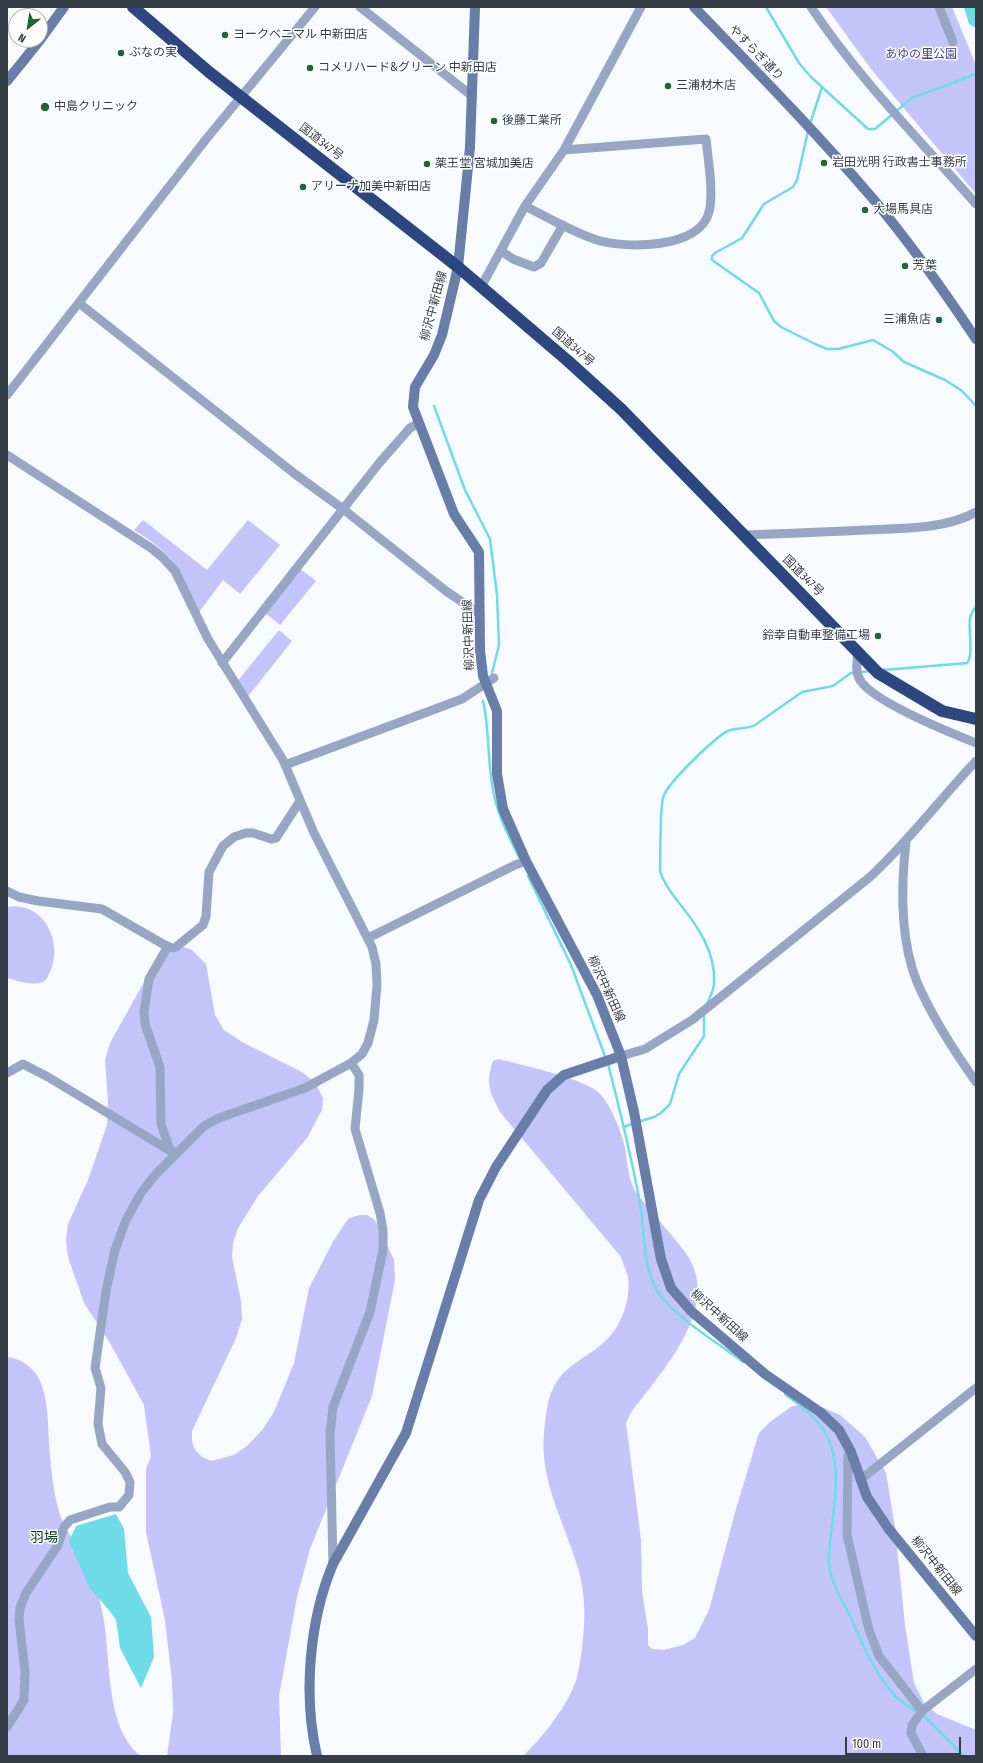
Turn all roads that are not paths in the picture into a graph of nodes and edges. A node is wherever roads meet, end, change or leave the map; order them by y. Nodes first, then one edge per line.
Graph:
1 (64, 7) edge
2 (133, 7) edge
3 (315, 7) edge
4 (360, 7) edge
5 (475, 7) edge
6 (641, 7) edge
7 (694, 7) edge
8 (812, 7) edge
9 (939, 7) edge
10 (48, 29) edge
11 (953, 42) dead end
12 (34, 48) edge
13 (7, 82) edge
14 (472, 96) junction
15 (241, 97) junction
16 (564, 150) junction
17 (976, 204) edge
18 (525, 206) junction
19 (563, 225) junction
20 (500, 251) junction
21 (458, 267) junction
22 (481, 287) junction
23 (79, 303) junction
24 (976, 339) edge
25 (7, 395) edge
26 (419, 423) junction
27 (7, 455) edge
28 (343, 509) junction
29 (976, 512) edge
30 (742, 535) junction
31 (480, 614) junction
32 (858, 653) junction
33 (222, 664) junction
34 (490, 680) junction
35 (976, 719) edge
36 (976, 743) edge
37 (976, 761) edge
38 (285, 765) junction
39 (300, 801) junction
40 (906, 840) junction
41 (526, 861) junction
42 (7, 891) edge
43 (368, 938) junction
44 (168, 946) junction
45 (617, 1058) junction
46 (351, 1063) junction
47 (7, 1073) edge
48 (976, 1082) edge
49 (175, 1155) junction
50 (976, 1388) edge
51 (851, 1452) junction
52 (860, 1480) junction
53 (333, 1564) junction
54 (976, 1636) edge
55 (976, 1669) edge
56 (922, 1711) junction
57 (7, 1727) edge
58 (317, 1756) edge
59 (924, 1756) edge

1 - 10 street
2 - 15 highway, 国道347号
3 - 15 street
4 - 14 street
5 - 14 street, 柳沢中新田線
6 - 16 street
7 - 24 street, やすらぎ通り
8 - 17 street
9 - 11 street
12 - 13 street
14 - 21 street, 柳沢中新田線
15 - 21 highway, 国道347号
15 - 23 street
16 - 18 street
16 - 19 street
18 - 19 street
18 - 20 street
19 - 20 street
20 - 22 street
21 - 22 highway, 国道347号
21 - 26 street, 柳沢中新田線
22 - 30 highway, 国道347号
23 - 25 street
23 - 28 street
26 - 28 street
26 - 31 street, 柳沢中新田線
27 - 33 street
28 - 31 street
28 - 33 street
29 - 30 street
30 - 32 highway, 国道347号
31 - 34 street, 柳沢中新田線
32 - 35 highway, 国道347号
32 - 36 street
33 - 38 street
34 - 38 street
34 - 41 street, 柳沢中新田線
37 - 40 street
38 - 39 street
39 - 43 street
39 - 44 street
40 - 45 street
40 - 48 street
41 - 43 street
41 - 45 street, 柳沢中新田線
42 - 44 street
43 - 46 street
44 - 49 street
45 - 51 street, 柳沢中新田線
45 - 53 street
46 - 49 street
46 - 53 street
47 - 49 street
49 - 57 street
50 - 52 street
51 - 52 street, 柳沢中新田線
51 - 56 street
52 - 54 street, 柳沢中新田線
53 - 58 street
55 - 56 street
56 - 59 street

